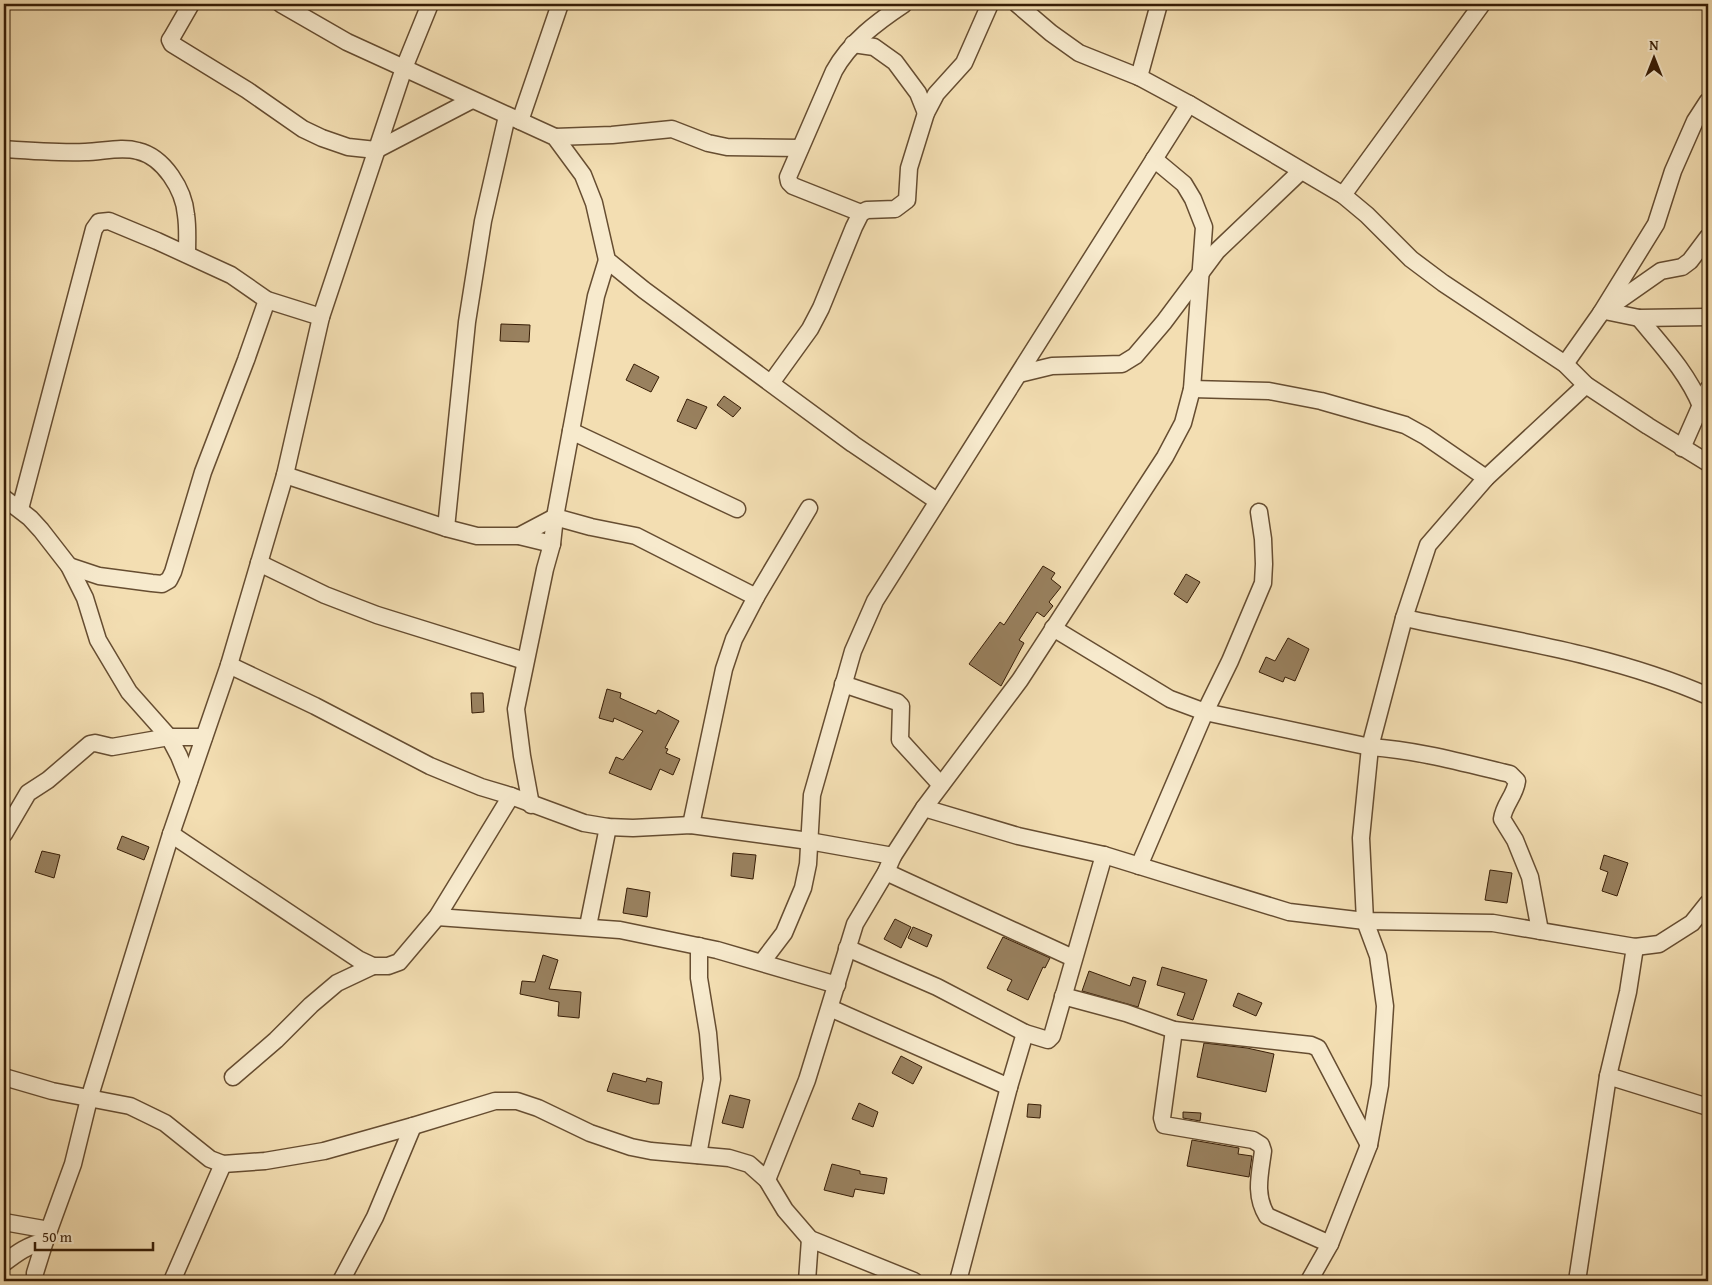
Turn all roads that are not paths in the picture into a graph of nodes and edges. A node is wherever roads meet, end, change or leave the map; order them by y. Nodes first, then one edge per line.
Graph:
1 (191, 4) edge
2 (281, 4) edge
3 (430, 4) edge
4 (560, 4) edge
5 (904, 4) edge
6 (990, 4) edge
7 (1017, 4) edge
8 (1159, 4) edge
9 (1482, 4) edge
10 (853, 44) junction
11 (404, 68) junction
12 (1139, 77) junction
13 (472, 100) junction
14 (1708, 101) edge
15 (1189, 104) junction
16 (926, 113) junction
17 (514, 119) junction
18 (555, 137) junction
19 (800, 148) junction
20 (4, 149) edge
21 (376, 150) junction
22 (1154, 159) junction
23 (1301, 171) junction
24 (1343, 195) junction
25 (861, 214) junction
26 (1708, 237) edge
27 (187, 254) junction
28 (607, 260) junction
29 (1200, 275) junction
30 (267, 300) junction
31 (1603, 312) junction
32 (321, 317) junction
33 (1708, 317) edge
34 (1639, 318) junction
35 (1041, 339) junction
36 (1565, 364) junction
37 (1052, 366) junction
38 (1019, 374) junction
39 (771, 383) junction
40 (1586, 386) junction
41 (1192, 389) junction
42 (1708, 389) edge
43 (1701, 406) junction
44 (571, 431) junction
45 (1682, 448) junction
46 (1708, 463) edge
47 (285, 475) junction
48 (1486, 478) junction
49 (4, 498) edge
50 (937, 500) junction
51 (809, 508) dead end
52 (20, 509) junction
53 (737, 509) dead end
54 (1259, 512) dead end
55 (555, 517) junction
56 (446, 528) junction
57 (519, 536) junction
58 (552, 544) junction
59 (259, 563) junction
60 (69, 566) junction
61 (99, 576) junction
62 (756, 597) junction
63 (85, 598) junction
64 (1404, 618) junction
65 (1054, 628) junction
66 (525, 661) junction
67 (229, 665) junction
68 (843, 684) junction
69 (1708, 696) edge
70 (1205, 712) junction
71 (204, 737) junction
72 (168, 738) junction
73 (1370, 747) junction
74 (188, 781) junction
75 (941, 785) junction
76 (511, 796) junction
77 (531, 805) junction
78 (924, 808) junction
79 (691, 825) junction
80 (608, 827) junction
81 (4, 834) edge
82 (171, 834) junction
83 (809, 841) junction
84 (1104, 855) junction
85 (893, 856) junction
86 (1139, 866) junction
87 (886, 872) junction
88 (1708, 903) edge
89 (437, 916) junction
90 (1365, 922) junction
91 (588, 926) junction
92 (1540, 931) junction
93 (699, 946) junction
94 (1635, 947) junction
95 (847, 948) junction
96 (1074, 958) junction
97 (762, 962) junction
98 (373, 966) junction
99 (836, 985) junction
100 (1063, 996) junction
101 (830, 1008) junction
102 (1174, 1030) junction
103 (1025, 1034) junction
104 (1608, 1076) junction
105 (4, 1077) edge
106 (233, 1077) dead end
107 (1009, 1087) junction
108 (89, 1100) junction
109 (1708, 1107) edge
110 (413, 1126) junction
111 (1369, 1145) junction
112 (698, 1154) junction
113 (222, 1164) junction
114 (767, 1180) junction
115 (4, 1222) edge
116 (47, 1236) junction
117 (810, 1239) junction
118 (1330, 1244) junction
119 (4, 1263) edge
120 (35, 1281) edge
121 (172, 1281) edge
122 (341, 1281) edge
123 (807, 1281) edge
124 (914, 1281) edge
125 (958, 1281) edge
126 (1309, 1281) edge
127 (1577, 1281) edge

1 - 21 street
2 - 11 street
3 - 11 street
4 - 17 street
5 - 10 street
6 - 16 street
7 - 12 street
8 - 12 street
9 - 24 street
10 - 16 street
10 - 19 street
11 - 13 street
11 - 21 street
12 - 15 street
13 - 17 street
13 - 21 street
14 - 31 street
15 - 22 street
15 - 23 street
16 - 25 street
17 - 18 street
17 - 56 street
18 - 19 street
18 - 28 street
19 - 25 street
20 - 27 street
21 - 32 street
22 - 29 street
22 - 35 street
23 - 24 street
23 - 29 street
24 - 36 street
25 - 39 street
26 - 31 street
27 - 30 street
27 - 52 street
28 - 39 street
28 - 44 street
29 - 37 street
29 - 41 street
30 - 32 street
30 - 61 street
31 - 34 street
31 - 36 street
32 - 47 street
33 - 34 street
34 - 43 street
35 - 37 street
35 - 38 street
36 - 40 street
37 - 38 street
38 - 50 street
39 - 50 street
40 - 45 street
40 - 48 street
41 - 48 street
41 - 65 street
42 - 43 street
43 - 45 street
44 - 53 street
44 - 55 street
45 - 46 street
47 - 56 street
47 - 59 street
48 - 64 street
49 - 52 street
50 - 68 street
51 - 62 street
52 - 60 street
54 - 70 street
55 - 57 street
55 - 58 street
55 - 62 street
56 - 57 street
57 - 58 street
58 - 66 street
59 - 66 street
59 - 67 street
60 - 61 street
60 - 63 street
61 - 63 street
62 - 79 street
63 - 72 street
64 - 69 street
64 - 73 street
65 - 70 street
65 - 75 street
66 - 77 street
67 - 71 street
67 - 76 street
68 - 75 street
68 - 83 street
70 - 73 street
70 - 86 street
71 - 72 street
71 - 74 street
72 - 74 street
72 - 81 street
73 - 90 street
73 - 92 street
74 - 82 street
75 - 78 street
76 - 77 street
76 - 89 street
77 - 80 street
78 - 84 street
78 - 85 street
79 - 80 street
79 - 83 street
80 - 91 street
82 - 98 street
82 - 108 street
83 - 85 street
83 - 97 street
84 - 86 street
84 - 96 street
85 - 87 street
86 - 90 street
87 - 95 street
87 - 96 street
88 - 94 street
89 - 91 street
89 - 98 street
90 - 92 street
90 - 111 street
91 - 93 street
92 - 94 street
93 - 97 street
93 - 112 street
94 - 104 street
95 - 99 street
95 - 103 street
96 - 100 street
97 - 99 street
98 - 106 street
99 - 101 street
100 - 102 street
100 - 103 street
101 - 107 street
101 - 114 street
102 - 111 street
102 - 118 street
103 - 107 street
104 - 109 street
104 - 127 street
105 - 108 street
107 - 125 street
108 - 113 street
108 - 116 street
110 - 112 street
110 - 113 street
110 - 122 street
111 - 118 street
112 - 114 street
113 - 121 street
114 - 117 street
115 - 116 street
116 - 119 street
116 - 120 street
117 - 123 street
117 - 124 street
118 - 126 street

